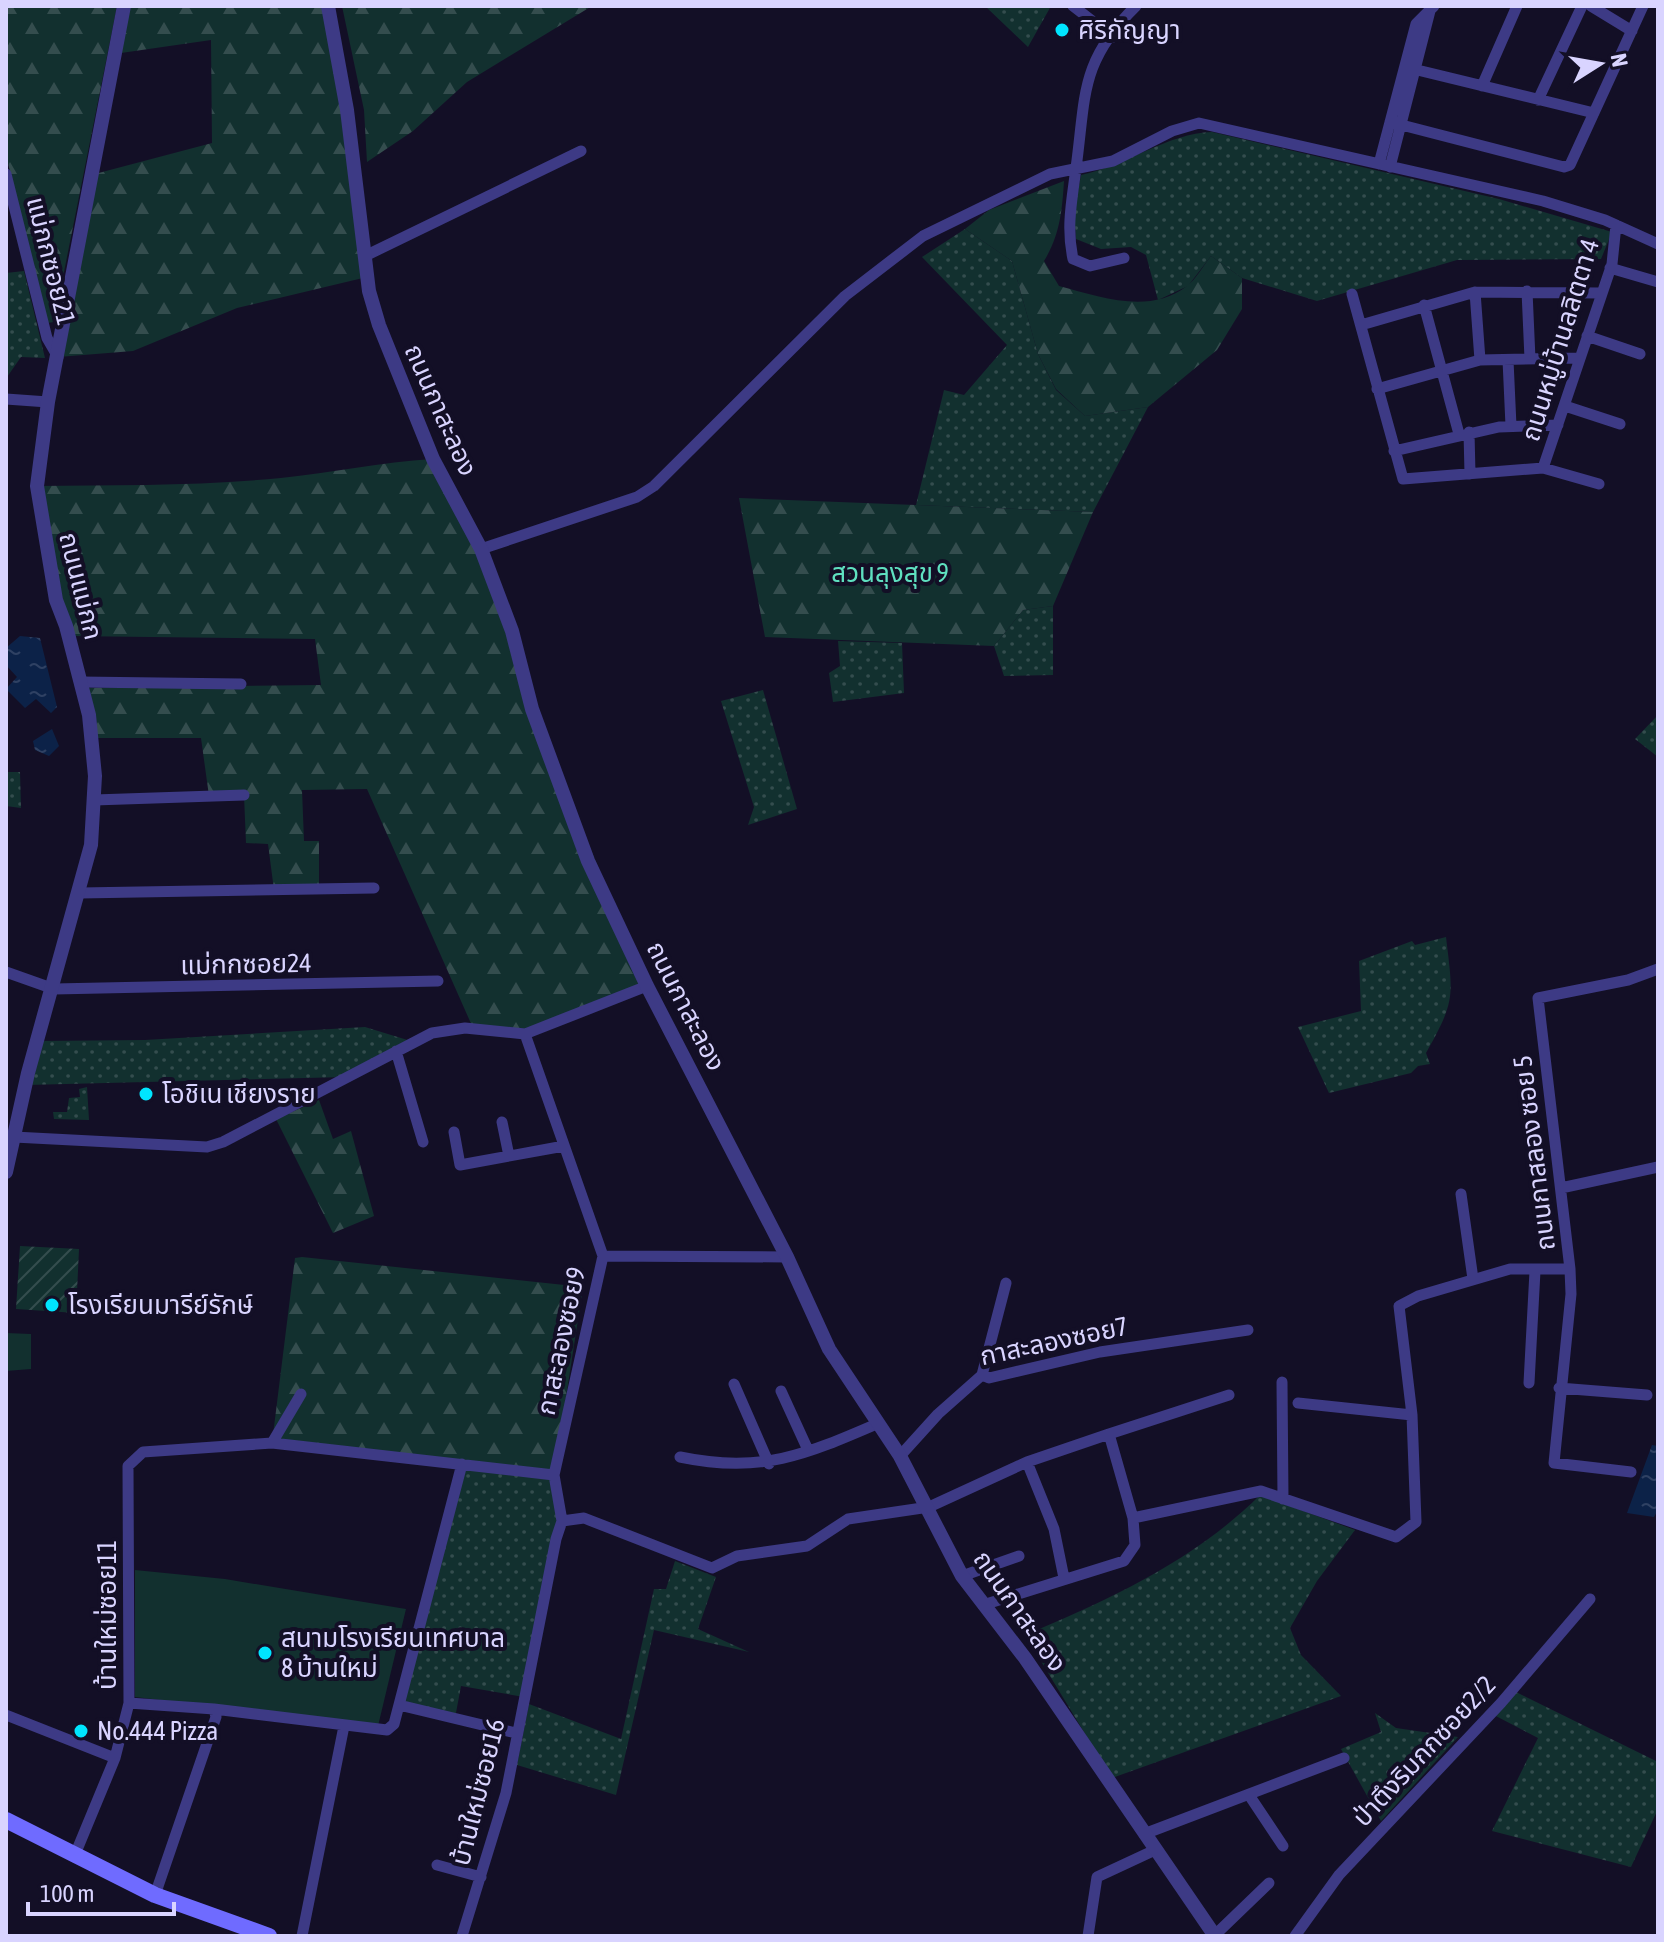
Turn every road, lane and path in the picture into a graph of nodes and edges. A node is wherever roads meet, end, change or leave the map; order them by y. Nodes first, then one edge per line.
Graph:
1 (124, 6) edge
2 (328, 6) edge
3 (1073, 6) edge
4 (1136, 6) edge
5 (1517, 6) edge
6 (1582, 6) edge
7 (1591, 6) edge
8 (1643, 6) edge
9 (1432, 8) edge
10 (1632, 31) junction
11 (1113, 37) junction
12 (1410, 68) junction
13 (1482, 86) junction
14 (1538, 100) junction
15 (1594, 113) junction
16 (1395, 124) junction
17 (581, 151) dead end
18 (1384, 166) junction
19 (1076, 169) junction
20 (6, 174) edge
21 (1616, 225) junction
22 (1658, 244) edge
23 (365, 256) junction
24 (1124, 258) dead end
25 (1610, 268) junction
26 (1658, 282) edge
27 (1527, 291) junction
28 (1475, 292) junction
29 (1602, 293) junction
30 (1352, 294) dead end
31 (1424, 305) junction
32 (1361, 325) junction
33 (1587, 336) junction
34 (1640, 354) dead end
35 (58, 357) junction
36 (1579, 358) junction
37 (1530, 359) junction
38 (1480, 360) junction
39 (1508, 360) junction
40 (1440, 370) junction
41 (1377, 389) junction
42 (6, 399) edge
43 (48, 402) junction
44 (1565, 406) junction
45 (1620, 424) dead end
46 (1558, 425) junction
47 (1511, 426) junction
48 (1464, 433) junction
49 (1394, 451) junction
50 (1543, 468) junction
51 (1470, 474) junction
52 (1599, 484) dead end
53 (481, 549) junction
54 (80, 682) junction
55 (241, 684) dead end
56 (244, 795) dead end
57 (94, 800) junction
58 (374, 888) dead end
59 (80, 893) junction
60 (1658, 969) edge
61 (6, 972) edge
62 (438, 981) dead end
63 (647, 986) junction
64 (54, 989) junction
65 (525, 1034) junction
66 (396, 1051) junction
67 (502, 1122) dead end
68 (454, 1132) dead end
69 (14, 1137) junction
70 (423, 1142) dead end
71 (564, 1146) junction
72 (509, 1156) junction
73 (1658, 1167) edge
74 (6, 1172) edge
75 (1561, 1188) junction
76 (1461, 1194) dead end
77 (603, 1256) junction
78 (787, 1257) junction
79 (1570, 1269) junction
80 (1535, 1271) junction
81 (1473, 1279) junction
82 (1006, 1283) dead end
83 (1248, 1330) dead end
84 (982, 1375) junction
85 (1282, 1382) dead end
86 (1529, 1383) dead end
87 (734, 1384) dead end
88 (1559, 1388) junction
89 (781, 1391) dead end
90 (301, 1394) dead end
91 (1229, 1395) dead end
92 (1647, 1395) dead end
93 (1298, 1403) dead end
94 (1412, 1415) junction
95 (879, 1423) junction
96 (1109, 1434) junction
97 (272, 1443) junction
98 (808, 1450) junction
99 (900, 1456) junction
100 (680, 1457) dead end
101 (1027, 1462) junction
102 (462, 1464) junction
103 (769, 1464) junction
104 (1631, 1472) dead end
105 (554, 1475) junction
106 (1283, 1499) junction
107 (929, 1507) junction
108 (1133, 1518) junction
109 (562, 1521) junction
110 (1019, 1556) dead end
111 (962, 1576) junction
112 (1064, 1578) junction
113 (1590, 1599) dead end
114 (983, 1605) junction
115 (129, 1703) junction
116 (399, 1705) junction
117 (214, 1709) junction
118 (6, 1715) edge
119 (344, 1726) junction
120 (516, 1733) junction
121 (115, 1758) junction
122 (1344, 1758) dead end
123 (1249, 1795) junction
124 (6, 1820) edge
125 (1144, 1834) junction
126 (1283, 1846) dead end
127 (1155, 1850) junction
128 (74, 1857) junction
129 (437, 1865) dead end
130 (481, 1877) junction
131 (1269, 1883) dead end
132 (155, 1895) junction
133 (263, 1935) edge
134 (1215, 1935) edge
135 (302, 1936) edge
136 (462, 1936) edge
137 (1088, 1936) edge
138 (1295, 1936) edge

1 - 35 street, ถนนแม่กก
2 - 23 street, ถนนกาสะลอง
3 - 11 street
4 - 11 street
5 - 13 street
6 - 14 street
7 - 10 street
8 - 10 street
9 - 12 street
10 - 15 street
11 - 19 street
12 - 13 street
12 - 16 street
13 - 14 street
14 - 15 street
15 - 16 street
16 - 18 street
17 - 23 street
18 - 19 street
18 - 21 street
19 - 24 street
19 - 53 street
20 - 35 street, แม่กกซอย21
21 - 22 street
21 - 25 street, ถนนหมู่บ้านลลิตตา 4
23 - 53 street, ถนนกาสะลอง
25 - 26 street
25 - 29 street, ถนนหมู่บ้านลลิตตา 4
27 - 28 street
27 - 29 street
27 - 37 street
28 - 31 street
28 - 38 street
29 - 33 street, ถนนหมู่บ้านลลิตตา 4
30 - 32 street
31 - 32 street
31 - 40 street
32 - 41 street
33 - 34 street
33 - 36 street, ถนนหมู่บ้านลลิตตา 4
35 - 43 street, ถนนแม่กก
36 - 37 street
36 - 44 street, ถนนหมู่บ้านลลิตตา 4
37 - 39 street
38 - 39 street
38 - 40 street
39 - 47 street
40 - 41 street
40 - 48 street
41 - 49 street
42 - 43 street
43 - 54 street, ถนนแม่กก
44 - 45 street
44 - 46 street, ถนนหมู่บ้านลลิตตา 4
46 - 47 street
46 - 50 street, ถนนหมู่บ้านลลิตตา 4
47 - 48 street
48 - 49 street
48 - 51 street
49 - 51 street
50 - 51 street
50 - 52 street
53 - 63 street, ถนนกาสะลอง
54 - 55 street
54 - 57 street, ถนนแม่กก
56 - 57 street
57 - 59 street, ถนนแม่กก
58 - 59 street
59 - 64 street, ถนนแม่กก
60 - 75 street, ถนนกาสลอง ซอย 5
61 - 64 street
62 - 64 street, แม่กกซอย24
63 - 65 street
63 - 78 street, ถนนกาสะลอง
64 - 69 street, ถนนแม่กก
65 - 66 street
65 - 71 street
66 - 69 street
66 - 70 street
67 - 72 street
68 - 72 street
69 - 74 street, ถนนแม่กก
71 - 72 street
71 - 77 street
73 - 75 street
75 - 79 street, ถนนกาสลอง ซอย 5
76 - 81 street
77 - 78 street, กาสะลองซอย9
77 - 105 street, กาสะลองซอย9
78 - 95 street, ถนนกาสะลอง
79 - 80 street, ถนนกาสลอง ซอย 5
79 - 88 street
80 - 81 street, ถนนกาสลอง ซอย 5
80 - 86 street
81 - 94 street, ถนนกาสลอง ซอย 5
82 - 84 street
83 - 84 street, กาสะลองซอย7
84 - 99 street, กาสะลองซอย7
85 - 106 street
87 - 103 street
88 - 92 street
88 - 104 street
89 - 98 street
90 - 97 street
91 - 96 street
93 - 94 street
94 - 106 street, ถนนกาสลอง ซอย 5
95 - 98 street
95 - 99 street, ถนนกาสะลอง
96 - 101 street
96 - 108 street
97 - 102 street, บ้านใหม่ซอย11
97 - 115 street, บ้านใหม่ซอย11
98 - 103 street
99 - 107 street, ถนนกาสะลอง
100 - 103 street
101 - 107 street
101 - 112 street
102 - 105 street, บ้านใหม่ซอย11
102 - 116 street
105 - 109 street
106 - 108 street, ถนนกาสลอง ซอย 5
107 - 109 street
107 - 111 street, ถนนกาสะลอง
108 - 112 street
109 - 120 street, บ้านใหม่ซอย16
110 - 111 street
111 - 114 street, ถนนกาสะลอง
112 - 114 street
113 - 138 street, ป่าตึงริมกกซอย2/2
114 - 125 street, ถนนกาสะลอง
115 - 117 street
115 - 121 street, บ้านใหม่ซอย11
116 - 119 street
116 - 120 street
117 - 119 street
117 - 132 street
118 - 121 street
119 - 135 street
120 - 130 street, บ้านใหม่ซอย16
121 - 128 street, บ้านใหม่ซอย11
122 - 123 street
123 - 125 street
123 - 126 street
124 - 128 main road
125 - 127 street, ถนนกาสะลอง
127 - 134 street, ถนนกาสะลอง
127 - 137 street
128 - 132 main road
129 - 130 street
130 - 136 street, บ้านใหม่ซอย16
131 - 134 street
132 - 133 main road

